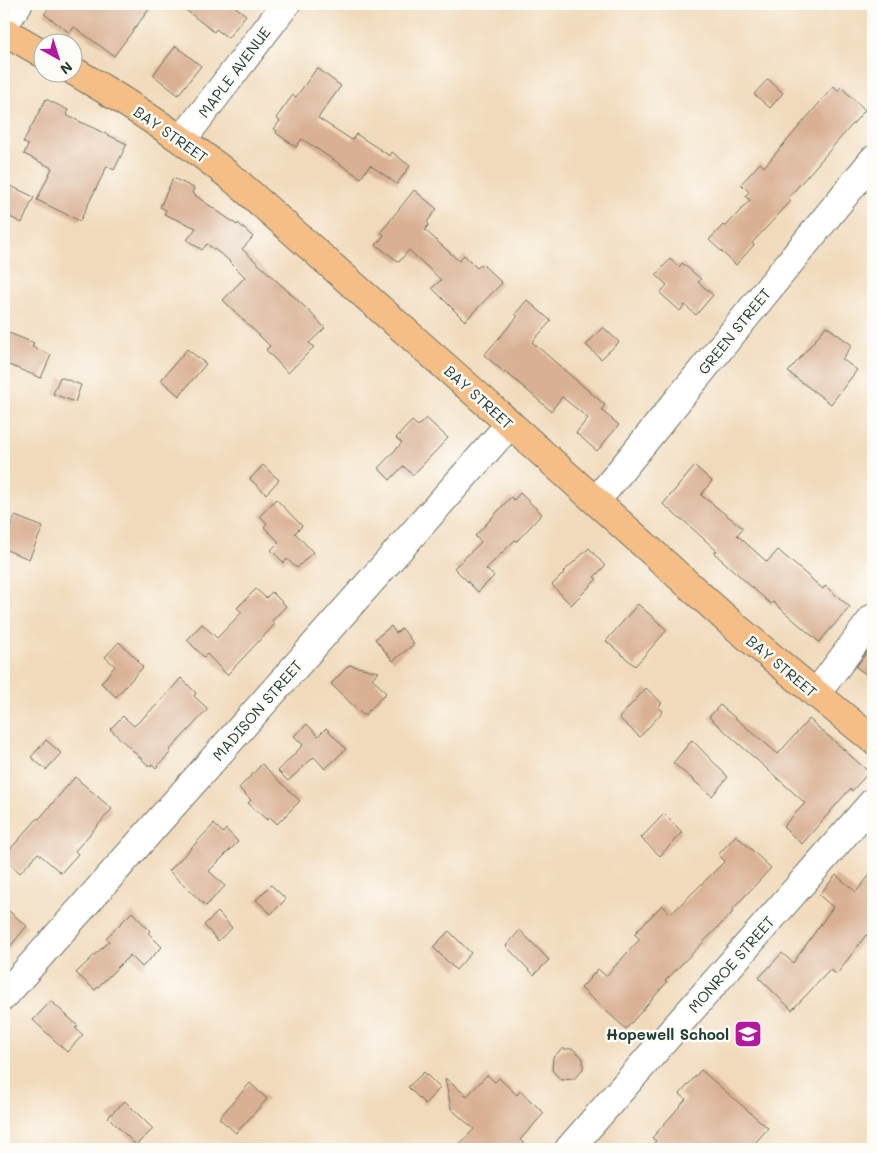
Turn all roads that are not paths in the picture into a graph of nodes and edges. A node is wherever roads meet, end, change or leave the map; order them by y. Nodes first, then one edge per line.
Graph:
1 (18, 4) edge
2 (286, 4) edge
3 (4, 24) edge
4 (4, 31) edge
5 (32, 47) edge
6 (82, 76) edge
7 (182, 140) junction
8 (873, 160) edge
9 (510, 424) junction
10 (596, 502) junction
11 (873, 618) edge
12 (816, 694) junction
13 (873, 740) edge
14 (873, 802) edge
15 (6, 991) edge
16 (569, 1149) edge

1 - 3 street
2 - 7 street, MAPLE AVENUE
4 - 5 main road
6 - 7 main road, BAY STREET
7 - 9 main road, BAY STREET
8 - 10 street, GREEN STREET
9 - 10 main road, BAY STREET
9 - 15 street, MADISON STREET
10 - 12 main road, BAY STREET
11 - 12 street
12 - 13 main road, BAY STREET
14 - 16 street, MONROE STREET

